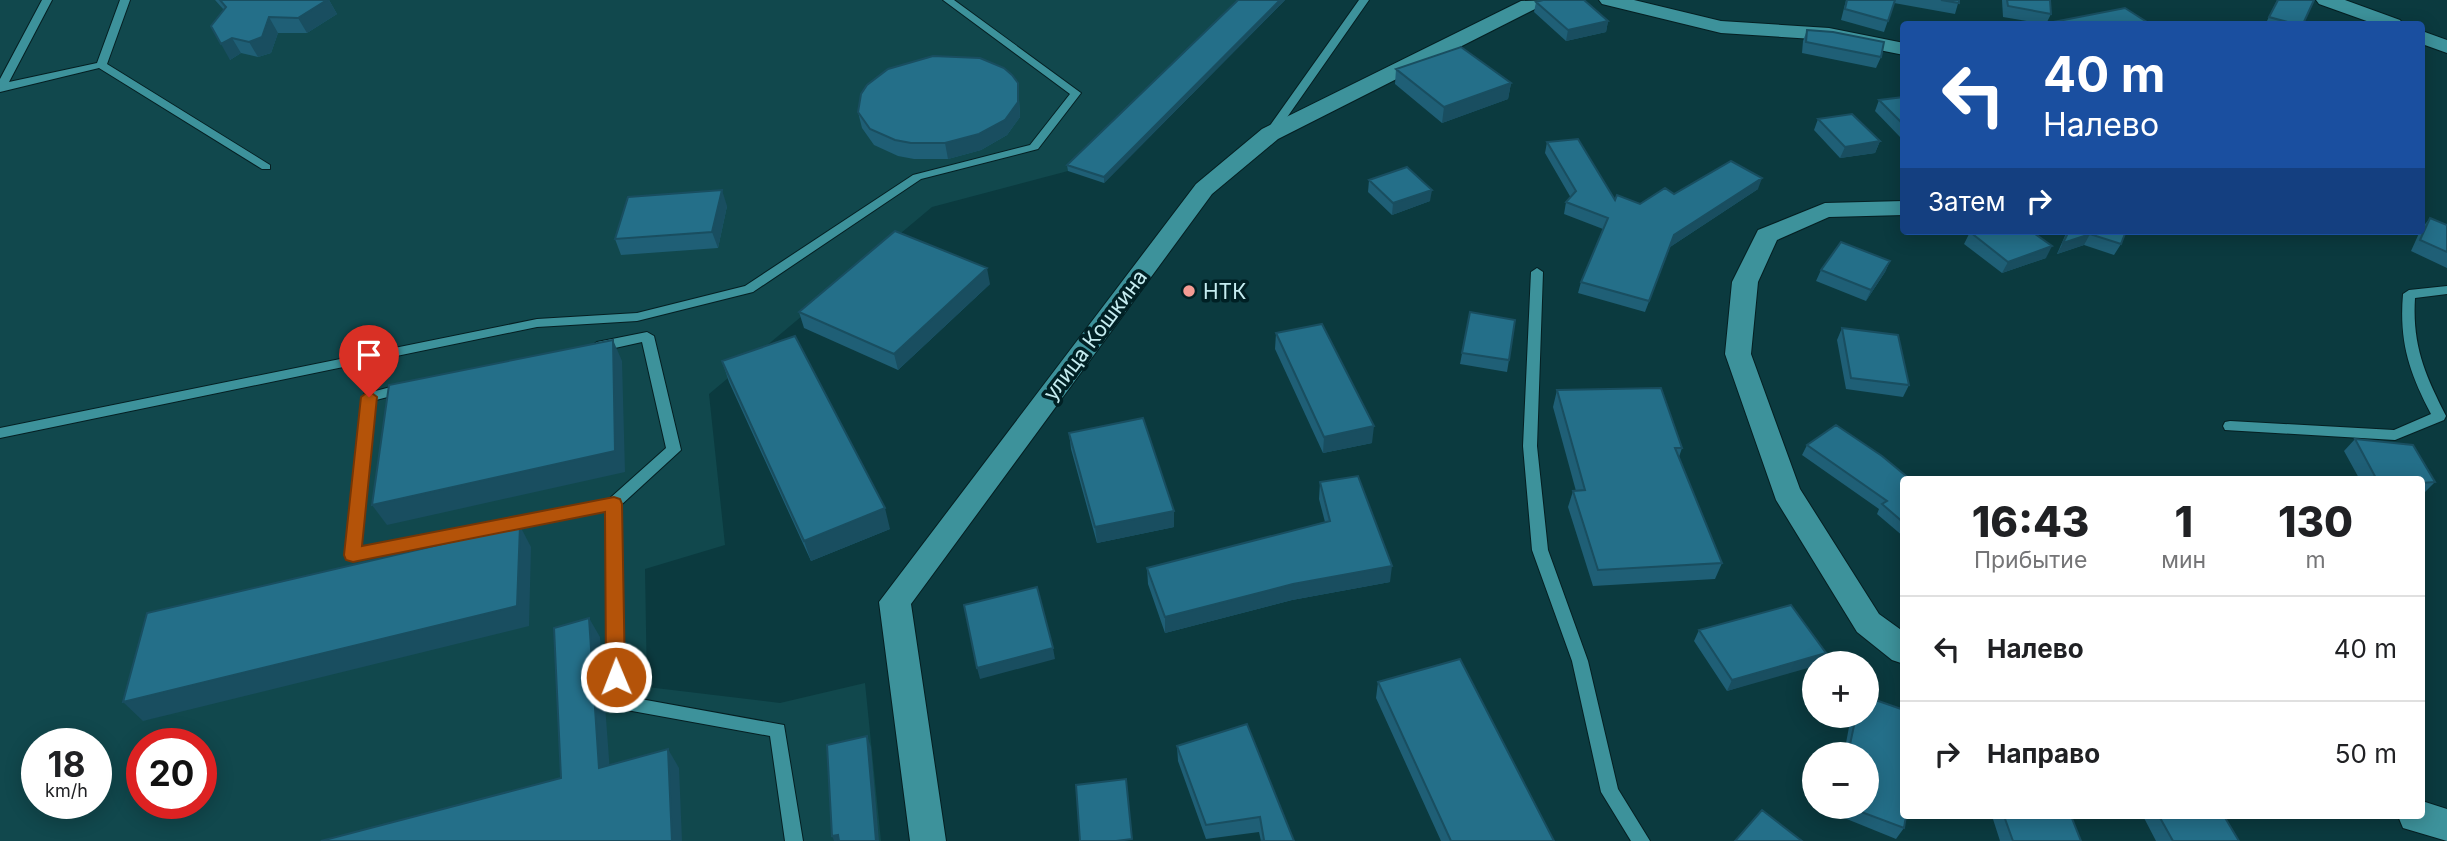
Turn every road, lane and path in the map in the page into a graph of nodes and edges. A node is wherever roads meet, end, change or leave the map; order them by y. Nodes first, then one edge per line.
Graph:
1 (47, 0) edge
2 (125, 0) edge
3 (948, 0) edge
4 (1364, 0) edge
5 (1545, 0) edge
6 (1609, 0) edge
7 (2326, 0) edge
8 (2385, 21) edge
9 (2425, 38) edge
10 (2447, 47) edge
11 (1900, 48) edge
12 (101, 65) junction
13 (1, 88) edge
14 (1270, 134) junction
15 (266, 167) dead end
16 (1900, 208) edge
17 (1537, 272) dead end
18 (2447, 290) edge
19 (580, 350) edge
20 (422, 385) edge
21 (2230, 426) dead end
22 (0, 433) edge
23 (614, 504) junction
24 (1900, 647) edge
25 (2425, 819) edge
26 (2447, 826) edge
27 (794, 841) edge
28 (928, 841) edge
29 (1641, 841) edge

1 - 13 lane
2 - 12 lane
3 - 22 lane
4 - 14 lane
5 - 14 street, улица Кошкина
6 - 11 street
7 - 8 street
9 - 10 street
12 - 13 lane
12 - 15 lane
14 - 28 street, улица Кошкина
16 - 24 street
17 - 29 lane
18 - 21 lane
19 - 23 lane
20 - 23 lane
23 - 27 lane
25 - 26 street

